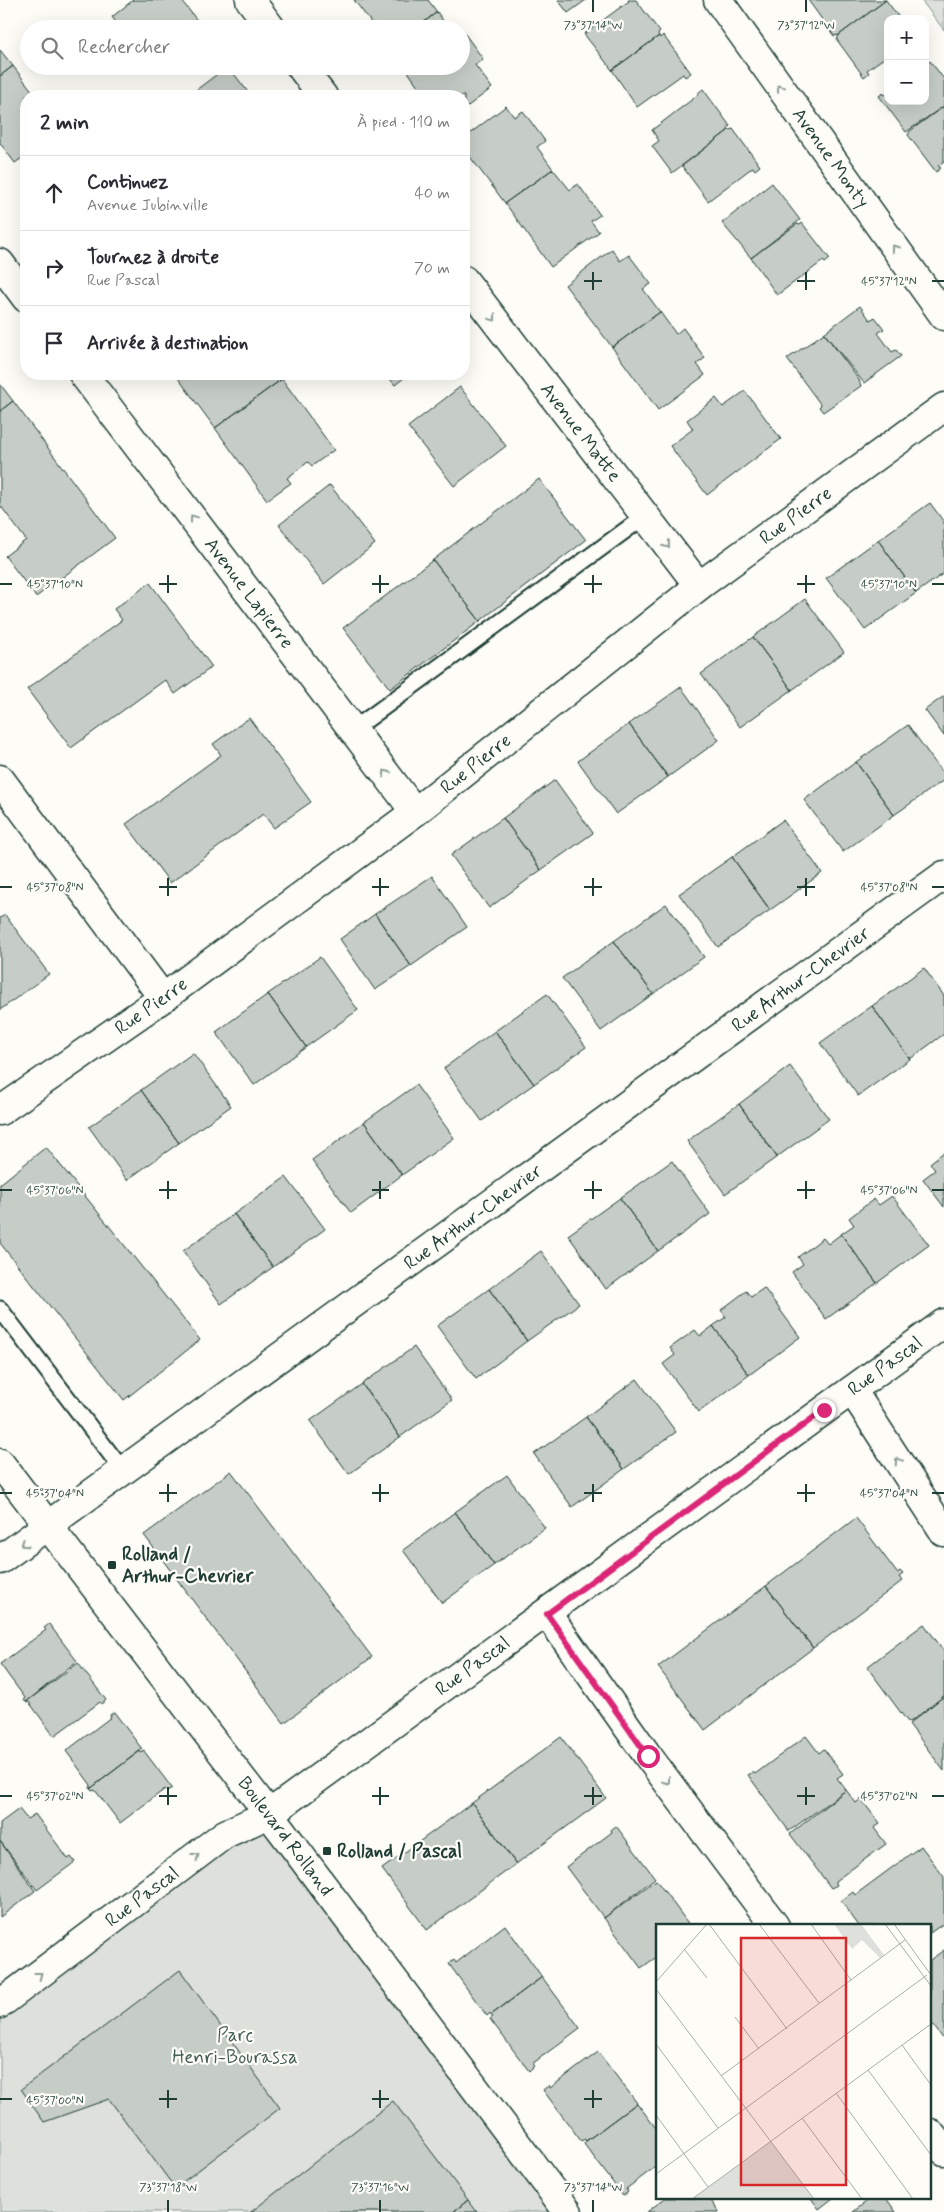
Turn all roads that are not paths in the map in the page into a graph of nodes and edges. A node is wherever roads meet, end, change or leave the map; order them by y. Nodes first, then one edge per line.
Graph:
1 (250, 0) edge
2 (718, 0) edge
3 (265, 20) edge
4 (307, 75) edge
5 (318, 90) edge
6 (0, 263) edge
7 (470, 288) edge
8 (20, 290) edge
9 (944, 316) edge
10 (88, 380) edge
11 (944, 407) edge
12 (645, 516) junction
13 (699, 586) junction
14 (354, 729) junction
15 (0, 779) edge
16 (415, 812) junction
17 (944, 874) edge
18 (163, 998) junction
19 (0, 1111) edge
20 (0, 1309) edge
21 (944, 1323) edge
22 (852, 1390) junction
23 (0, 1463) edge
24 (124, 1472) junction
25 (48, 1527) junction
26 (944, 1532) edge
27 (0, 1560) edge
28 (547, 1614) junction
29 (269, 1814) junction
30 (774, 1924) edge
31 (0, 2004) edge
32 (932, 2136) edge
33 (944, 2151) edge
34 (568, 2212) edge

1 - 3 street
9 -> 2 street, Avenue Monty
4 - 5 street
6 - 8 street
7 -> 12 street, Avenue Matte
14 -> 10 street, Avenue Lapierre
11 - 13 street, Rue Pierre
12 -> 13 street, Avenue Matte
12 - 14 lane
13 - 16 street, Rue Pierre
16 -> 14 street, Avenue Lapierre
15 - 18 street
16 - 18 street, Rue Pierre
17 - 24 street, Rue Arthur-Chevrier
18 - 19 street, Rue Pierre
20 - 24 lane
21 - 22 street, Rue Pascal
26 -> 22 street
22 - 28 street, Rue Pascal
23 - 25 street, Boulevard Rolland
24 - 25 street, Rue Arthur-Chevrier
25 -> 27 street, Rue Arthur-Chevrier
25 - 29 street, Boulevard Rolland
28 - 29 street, Rue Pascal
28 -> 30 street
31 -> 29 street, Rue Pascal
29 - 34 street, Boulevard Rolland
32 - 33 street

